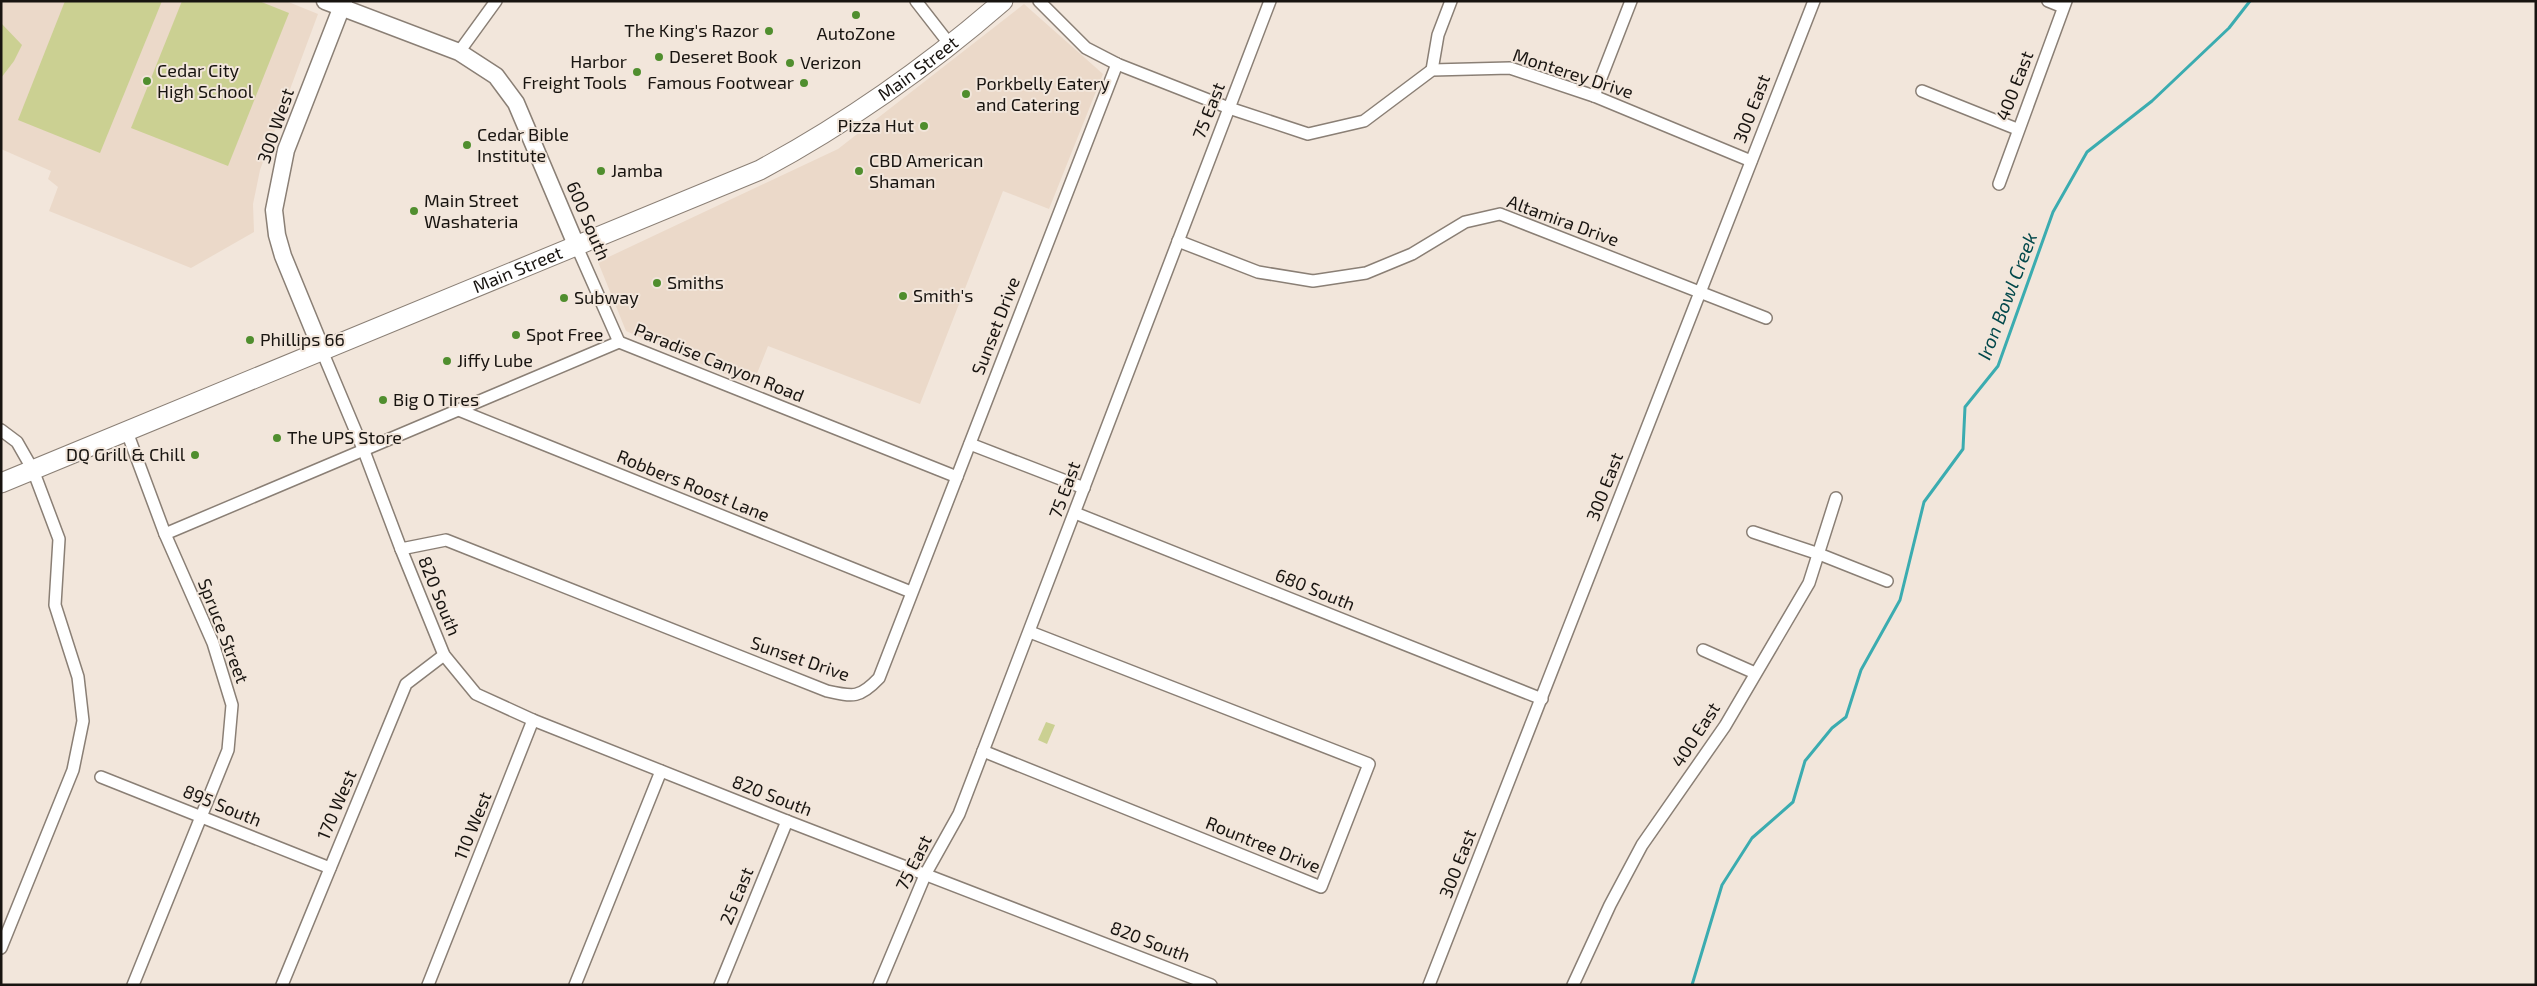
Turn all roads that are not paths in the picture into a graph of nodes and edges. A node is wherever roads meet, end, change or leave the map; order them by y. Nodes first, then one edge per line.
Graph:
1 (325, 1) edge
2 (496, 1) edge
3 (916, 1) edge
4 (1003, 1) edge
5 (1039, 1) edge
6 (1270, 1) edge
7 (1451, 1) edge
8 (1631, 1) edge
9 (1814, 1) edge
10 (2048, 1) edge
11 (342, 4) edge
12 (2065, 4) edge
13 (951, 46) junction
14 (459, 52) junction
15 (1117, 64) junction
16 (1432, 70) junction
17 (1922, 91) dead end
18 (1594, 96) junction
19 (1229, 108) junction
20 (2018, 129) junction
21 (1751, 161) junction
22 (1999, 184) dead end
23 (1178, 241) junction
24 (577, 247) junction
25 (1699, 291) junction
26 (1766, 318) dead end
27 (619, 342) junction
28 (322, 351) junction
29 (461, 411) junction
30 (1, 430) edge
31 (126, 432) junction
32 (970, 444) junction
33 (364, 451) junction
34 (33, 470) junction
35 (957, 477) junction
36 (1, 483) edge
37 (1084, 488) junction
38 (1836, 498) dead end
39 (1075, 513) junction
40 (1753, 532) dead end
41 (165, 534) junction
42 (401, 549) junction
43 (1819, 554) junction
44 (1887, 581) dead end
45 (911, 592) junction
46 (1030, 632) junction
47 (1703, 650) dead end
48 (444, 655) junction
49 (1755, 672) junction
50 (1542, 698) junction
51 (533, 720) junction
52 (983, 751) junction
53 (661, 771) junction
54 (101, 777) dead end
55 (202, 818) junction
56 (787, 821) junction
57 (330, 868) junction
58 (926, 873) junction
59 (1, 948) edge
60 (134, 985) edge
61 (282, 985) edge
62 (428, 985) edge
63 (575, 985) edge
64 (720, 985) edge
65 (879, 985) edge
66 (1211, 985) edge
67 (1429, 985) edge
68 (1573, 985) edge

1 - 11 main road
2 - 14 street
3 - 13 street
4 - 13 main road, Main Street
5 - 15 street
6 - 19 street, 75 East
7 - 16 street
8 - 18 street
9 - 21 street, 300 East
10 - 12 street
11 - 14 main road, 600 South
11 - 28 main road, 300 West
12 - 20 street, 400 East
13 - 24 main road, Main Street
14 - 24 main road, 600 South
15 - 19 street
15 - 32 street, Sunset Drive
16 - 18 street, Monterey Drive
16 - 19 street
17 - 20 street
18 - 21 street, Monterey Drive
19 - 23 street, 75 East
20 - 22 street, 400 East
21 - 25 street, 300 East
23 - 25 street, Altamira Drive
23 - 37 street, 75 East
24 - 27 street, 600 South
24 - 28 main road, Main Street
25 - 26 street, Altamira Drive
25 - 50 street, 300 East
27 - 29 street, Paradise Canyon Road
27 - 35 street, Paradise Canyon Road
28 - 31 main road, Main Street
28 - 33 street
29 - 33 street, Paradise Canyon Road
29 - 45 street, Robbers Roost Lane
30 - 34 street
31 - 34 main road, Main Street
31 - 41 street, Spruce Street
32 - 35 street, Sunset Drive
32 - 37 street
33 - 41 street, Paradise Canyon Road
33 - 42 street
34 - 36 main road, Main Street
34 - 59 street
35 - 45 street, Sunset Drive
37 - 39 street, 75 East
38 - 43 street, 400 East
39 - 46 street, 75 East
39 - 50 street, 680 South
40 - 43 street
41 - 55 street, Spruce Street
42 - 45 street, Sunset Drive
42 - 48 street, 820 South
43 - 44 street
43 - 49 street, 400 East
46 - 52 street, 75 East
46 - 52 street, Rountree Drive
47 - 49 street
48 - 51 street, 820 South
48 - 57 street, 170 West
49 - 68 street, 400 East
50 - 67 street, 300 East
51 - 53 street, 820 South
51 - 62 street, 110 West
52 - 58 street, 75 East
53 - 56 street, 820 South
53 - 63 street
54 - 55 street, 895 South
55 - 57 street, 895 South
55 - 60 street, Spruce Street
56 - 58 street, 820 South
56 - 64 street, 25 East
57 - 61 street, 170 West
58 - 65 street, 75 East
58 - 66 street, 820 South

